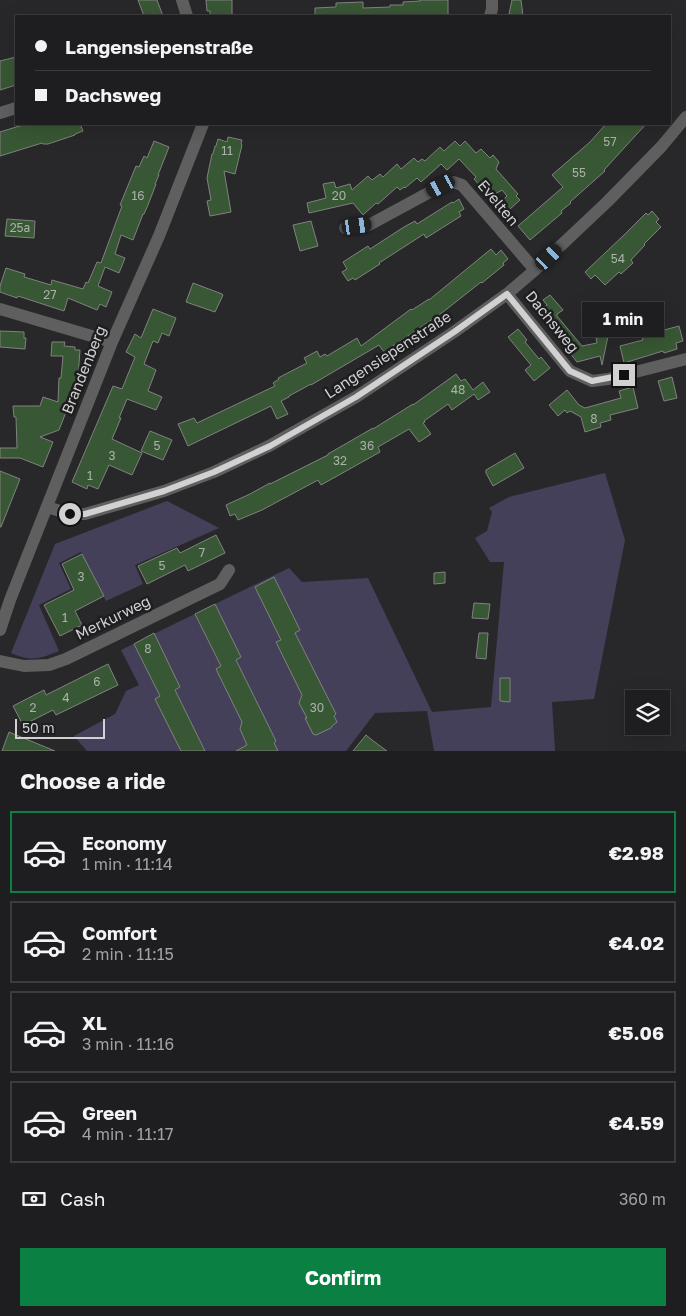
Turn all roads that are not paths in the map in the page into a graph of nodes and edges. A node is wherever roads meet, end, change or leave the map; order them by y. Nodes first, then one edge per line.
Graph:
1 (182, 0) edge
2 (492, 0) edge
3 (188, 15) edge
4 (490, 15) edge
5 (15, 108) edge
6 (0, 113) edge
7 (686, 117) edge
8 (204, 125) edge
9 (345, 228) dead end
10 (535, 270) junction
11 (507, 294) junction
12 (0, 309) edge
13 (112, 342) junction
14 (686, 360) edge
15 (47, 507) junction
16 (229, 570) dead end
17 (5, 597) edge
18 (0, 630) edge
19 (0, 661) edge

1 - 3 street
2 - 4 street
5 - 6 street
7 - 10 street, Langensiepenstraße
8 - 13 street, Brandenberg
9 - 10 street, Evelten
10 - 11 street, Langensiepenstraße
11 - 14 street, Dachsweg
11 - 15 street, Langensiepenstraße
12 - 13 street
13 - 15 street, Brandenberg
15 - 17 street, Brandenberg
16 - 19 street, Merkurweg
17 - 18 street, Brandenberg

